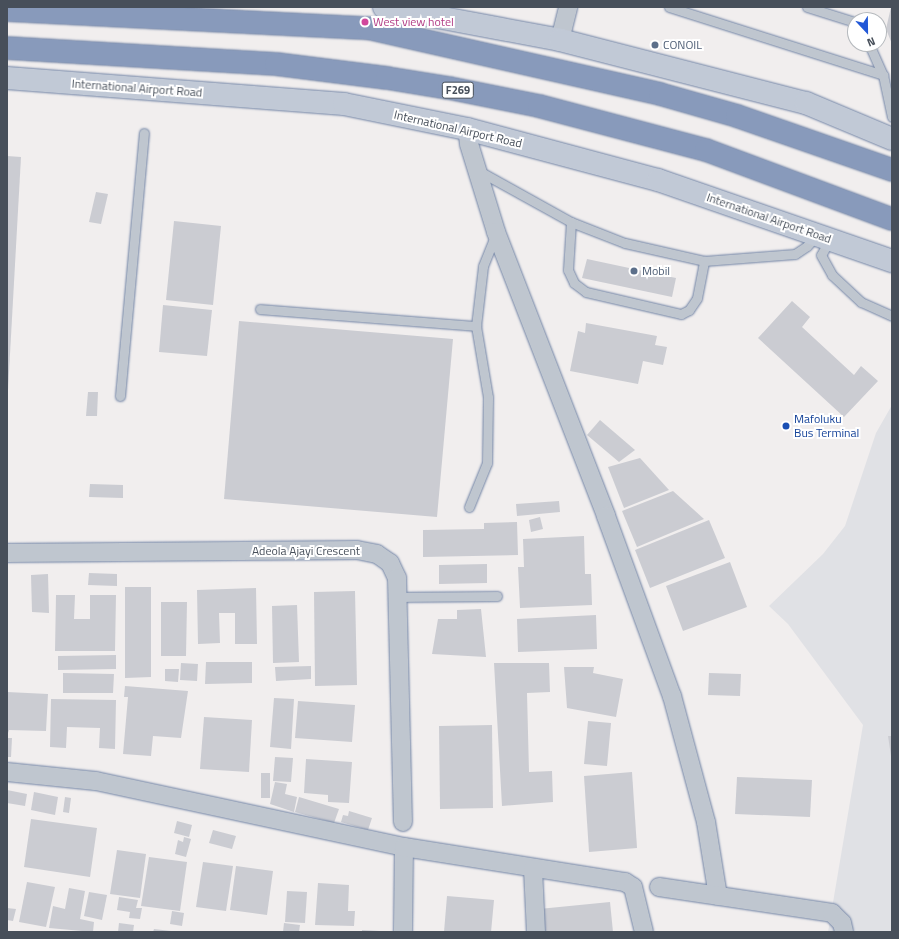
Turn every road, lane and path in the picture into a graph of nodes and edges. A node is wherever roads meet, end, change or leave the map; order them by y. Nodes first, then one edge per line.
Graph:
1 (384, 7) edge
2 (568, 7) edge
3 (669, 7) edge
4 (807, 7) edge
5 (7, 10) edge
6 (847, 20) edge
7 (560, 40) junction
8 (7, 48) edge
9 (873, 52) edge
10 (883, 75) junction
11 (7, 78) edge
12 (892, 117) edge
13 (467, 129) junction
14 (144, 133) dead end
15 (892, 139) edge
16 (892, 170) edge
17 (479, 171) junction
18 (892, 218) edge
19 (571, 222) junction
20 (496, 232) junction
21 (824, 236) junction
22 (704, 260) junction
23 (892, 261) edge
24 (260, 309) dead end
25 (892, 316) edge
26 (476, 326) junction
27 (120, 396) dead end
28 (469, 507) dead end
29 (7, 553) edge
30 (497, 596) dead end
31 (398, 597) junction
32 (7, 772) edge
33 (403, 822) dead end
34 (404, 847) junction
35 (532, 869) junction
36 (659, 887) dead end
37 (718, 896) junction
38 (403, 932) edge
39 (536, 932) edge
40 (644, 932) edge
41 (844, 932) edge

1 - 7 main road
2 - 7 street
3 - 10 lane
4 - 6 lane
5 - 16 highway
7 - 15 main road
8 - 18 highway, F269
9 - 10 lane
10 - 12 lane
11 - 13 main road, International Airport Road
13 - 17 street
13 - 21 main road, International Airport Road
14 - 27 lane
17 - 19 lane
17 - 20 street
19 - 22 lane
19 - 22 lane
20 - 26 lane
20 - 37 street
21 - 22 lane
21 - 23 main road, International Airport Road
21 - 25 lane
24 - 26 lane
26 - 28 lane
29 - 31 street, Adeola Ajayi Crescent
30 - 31 lane
31 - 33 street, Adeola Ajayi Crescent
32 - 34 street
34 - 35 street
34 - 38 street
35 - 39 street
35 - 40 street
36 - 37 street
37 - 41 street

